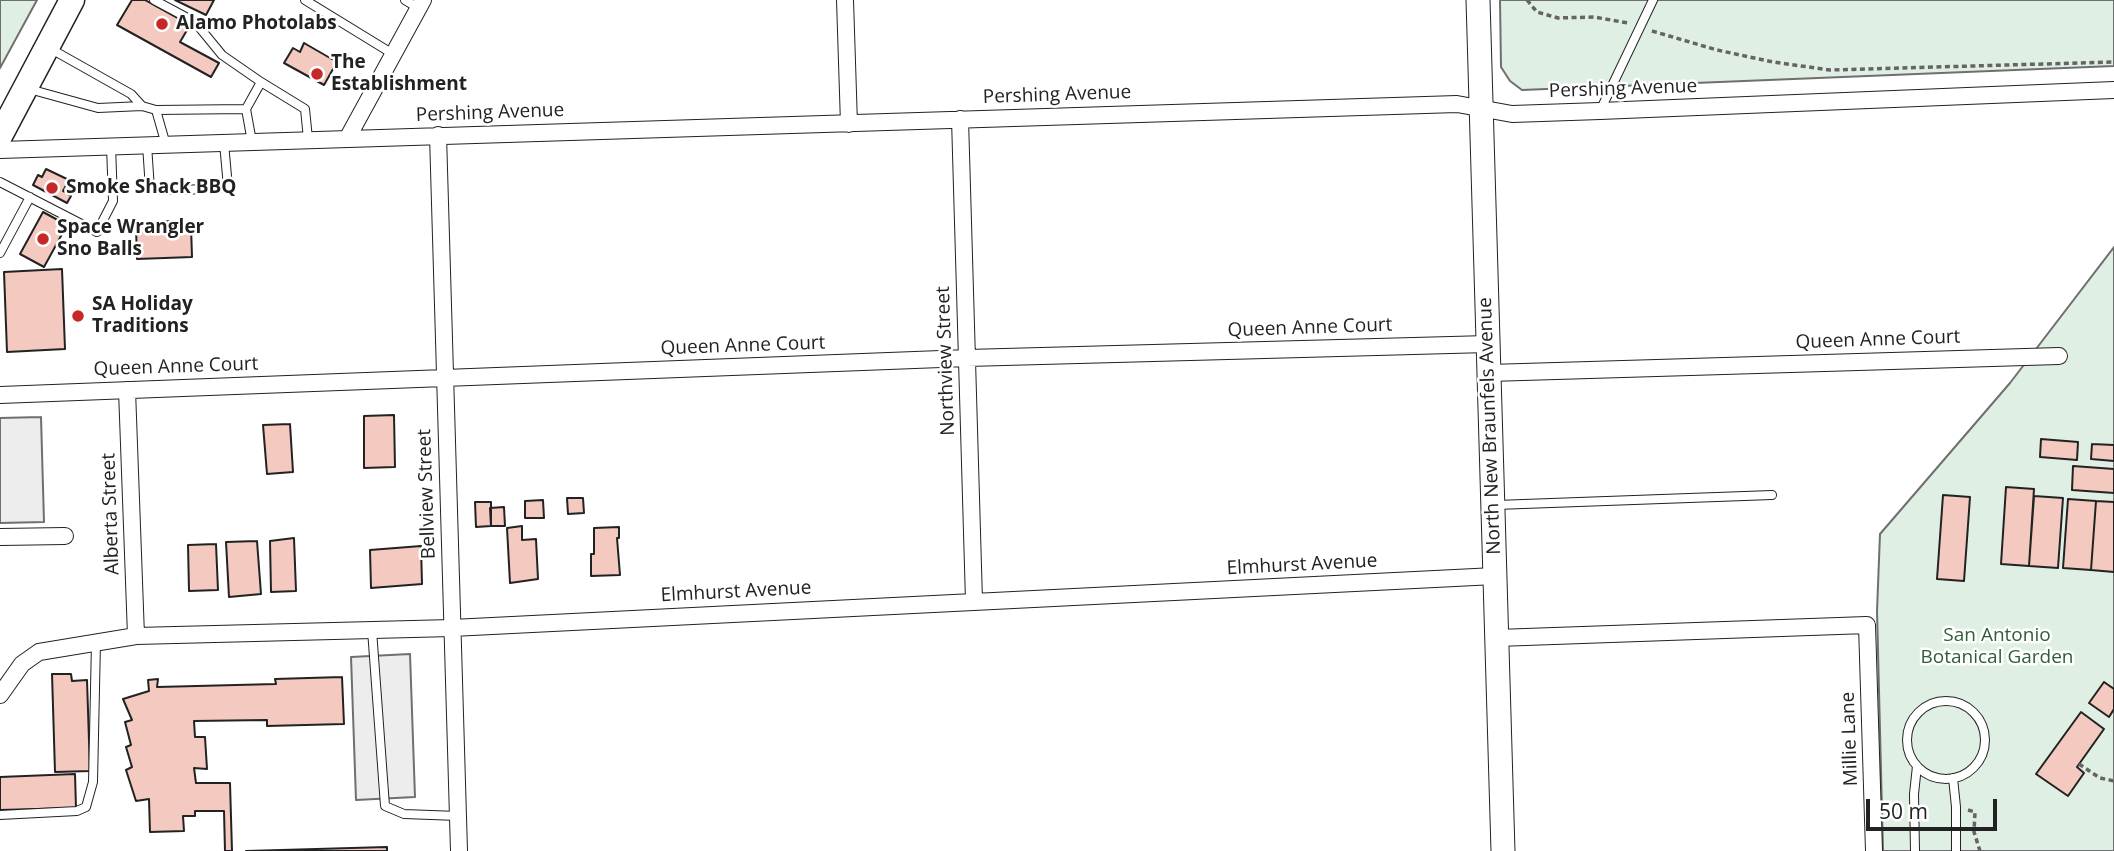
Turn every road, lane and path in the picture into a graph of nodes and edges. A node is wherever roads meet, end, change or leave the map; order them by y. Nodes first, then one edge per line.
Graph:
1 (72, 0) edge
2 (154, 0) edge
3 (305, 0) edge
4 (845, 0) edge
5 (1478, 0) edge
6 (1527, 0) edge
7 (1653, 0) edge
8 (415, 3) edge
9 (1640, 28) junction
10 (47, 47) junction
11 (393, 54) junction
12 (2114, 61) edge
13 (261, 82) junction
14 (27, 88) junction
15 (2114, 90) edge
16 (142, 106) junction
17 (246, 109) junction
18 (1481, 109) junction
19 (156, 110) junction
20 (1600, 111) junction
21 (960, 120) junction
22 (849, 124) junction
23 (438, 135) junction
24 (0, 136) edge
25 (308, 139) junction
26 (346, 139) junction
27 (224, 142) junction
28 (252, 142) junction
29 (147, 145) junction
30 (166, 145) junction
31 (111, 146) junction
32 (0, 150) edge
33 (0, 182) edge
34 (30, 197) junction
35 (4, 237) edge
36 (0, 253) edge
37 (1488, 344) junction
38 (2059, 356) dead end
39 (967, 358) junction
40 (1489, 373) junction
41 (444, 378) junction
42 (127, 390) junction
43 (0, 395) edge
44 (1772, 495) dead end
45 (1493, 505) junction
46 (65, 536) dead end
47 (0, 537) edge
48 (1495, 576) junction
49 (974, 601) junction
50 (453, 628) junction
51 (372, 630) junction
52 (136, 636) junction
53 (1497, 638) junction
54 (96, 642) junction
55 (0, 695) edge
56 (2079, 764) dead end
57 (1917, 766) junction
58 (1953, 779) junction
59 (2114, 781) edge
60 (1956, 807) junction
61 (0, 815) edge
62 (458, 816) junction
63 (459, 851) edge
64 (1503, 851) edge
65 (1874, 851) edge
66 (1915, 851) edge
67 (1956, 851) edge
68 (1980, 851) edge

1 - 10 main road
2 - 13 lane
3 - 11 lane
4 - 22 street
5 - 18 street, North New Braunfels Avenue
6 - 9 path
7 - 9 lane
8 - 11 street
9 - 12 path
9 - 20 lane
10 - 14 main road
10 - 16 lane
11 - 26 street
13 - 17 lane
13 - 25 lane
14 - 16 lane
14 - 24 main road
15 - 20 street, Pershing Avenue
16 - 19 lane
17 - 19 lane
17 - 28 lane
18 - 20 street, Pershing Avenue
18 - 21 street, Pershing Avenue
18 - 37 street, North New Braunfels Avenue
19 - 30 lane
21 - 22 street, Pershing Avenue
21 - 39 street, Northview Street
22 - 23 street, Pershing Avenue
23 - 26 street, Pershing Avenue
23 - 41 street, Bellview Street
25 - 26 street, Pershing Avenue
25 - 28 street, Pershing Avenue
27 - 28 street, Pershing Avenue
27 - 29 lane
27 - 30 street, Pershing Avenue
29 - 30 street, Pershing Avenue
29 - 31 street, Pershing Avenue
31 - 32 street, Pershing Avenue
31 - 34 lane
33 - 34 lane
34 - 35 lane
35 - 36 lane
37 - 39 street, Queen Anne Court
37 - 40 street, North New Braunfels Avenue
38 - 40 street, Queen Anne Court
39 - 41 street, Queen Anne Court
39 - 49 street, Northview Street
40 - 45 street, North New Braunfels Avenue
41 - 42 street, Queen Anne Court
41 - 50 street, Bellview Street
42 - 43 street, Queen Anne Court
42 - 52 street, Alberta Street
44 - 45 lane
45 - 48 street, North New Braunfels Avenue
46 - 47 street
48 - 49 street, Elmhurst Avenue
48 - 53 street, North New Braunfels Avenue
49 - 50 street, Elmhurst Avenue
50 - 51 street, Elmhurst Avenue
50 - 62 street, Bellview Street
51 - 52 street, Elmhurst Avenue
51 - 62 lane
52 - 54 street, Elmhurst Avenue
53 - 64 street, North New Braunfels Avenue
53 - 65 street, Millie Lane
54 - 55 street, Elmhurst Avenue
54 - 61 lane
56 - 59 path
57 - 58 lane
57 - 58 lane
57 - 66 lane
58 - 60 lane
60 - 67 lane
60 - 68 path
62 - 63 street, Bellview Street

